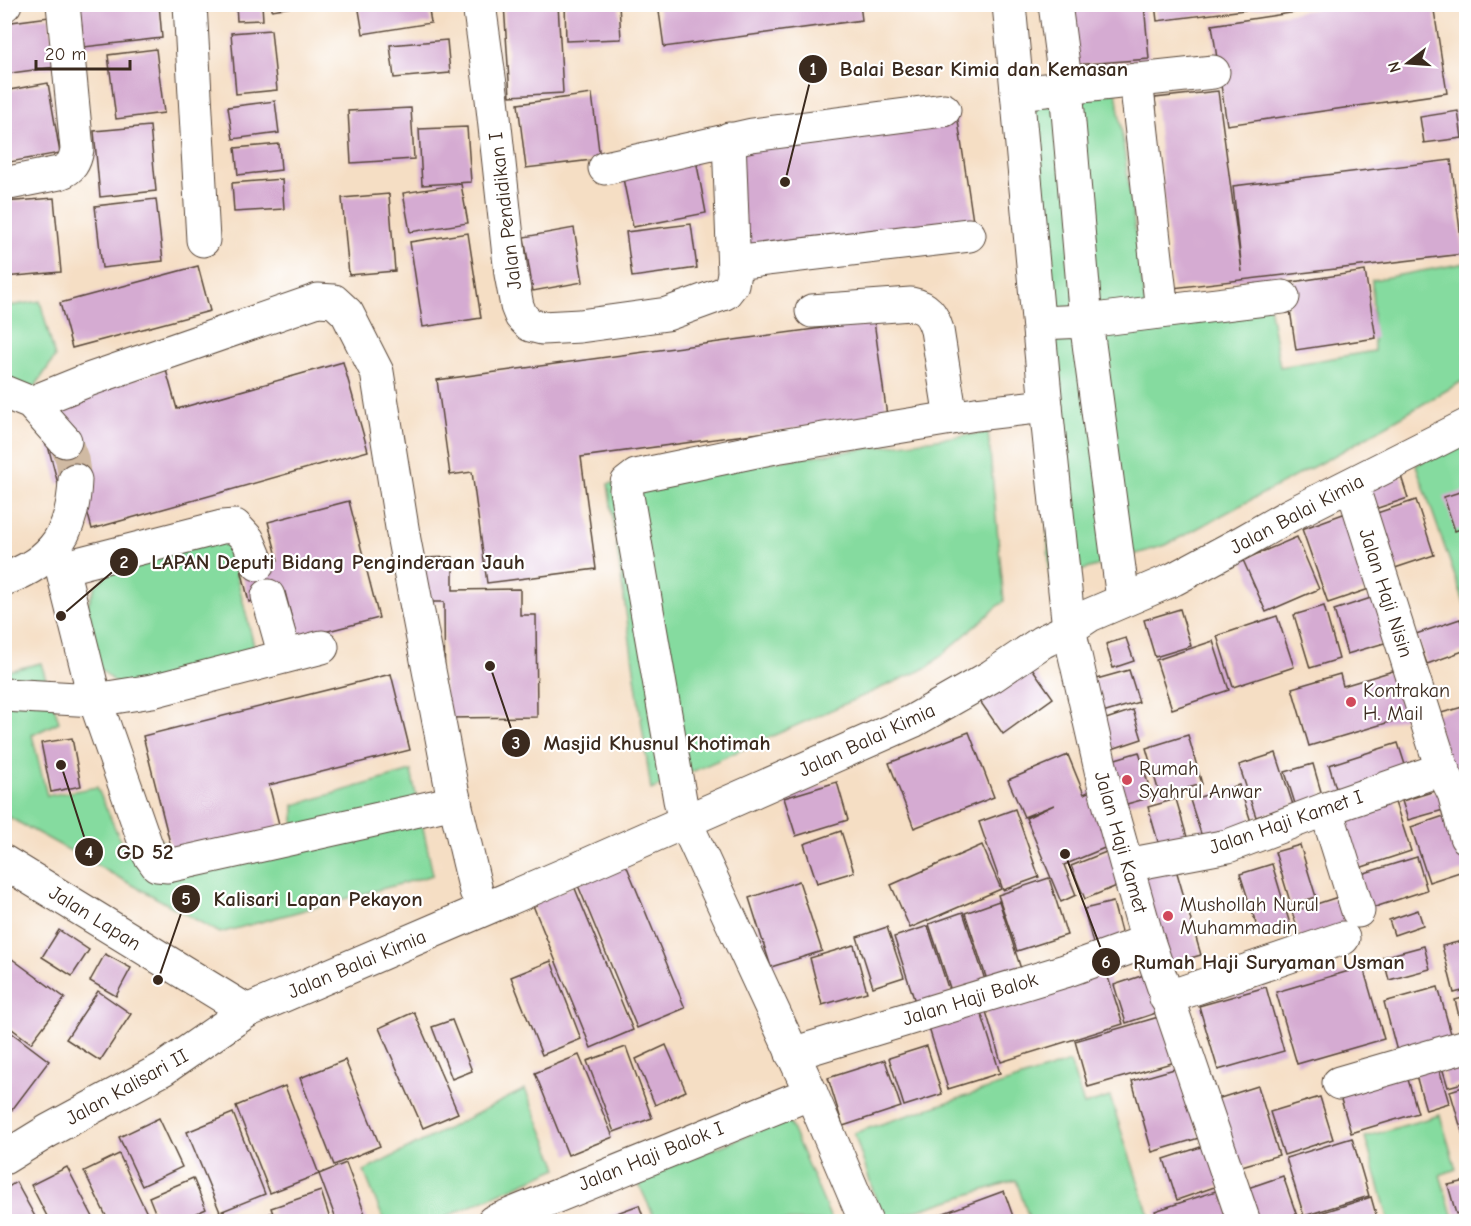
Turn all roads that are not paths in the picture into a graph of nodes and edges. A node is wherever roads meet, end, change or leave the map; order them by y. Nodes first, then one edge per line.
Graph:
1 (63, 4) edge
2 (190, 4) edge
3 (480, 4) edge
4 (1009, 4) edge
5 (1055, 4) edge
6 (1213, 72) dead end
7 (1136, 80) junction
8 (1066, 88) junction
9 (1017, 93) junction
10 (944, 110) dead end
11 (729, 139) junction
12 (605, 168) dead end
13 (4, 184) edge
14 (969, 235) dead end
15 (203, 240) dead end
16 (734, 263) junction
17 (1283, 297) dead end
18 (812, 311) dead end
19 (1162, 311) junction
20 (1086, 321) junction
21 (1038, 323) junction
22 (18, 398) edge
23 (1046, 406) junction
24 (951, 418) junction
25 (1467, 426) edge
26 (65, 441) tunnel mouth
27 (75, 480) tunnel mouth
28 (1352, 485) junction
29 (58, 558) junction
30 (258, 564) dead end
31 (4, 579) edge
32 (268, 596) dead end
33 (1123, 599) junction
34 (1069, 629) junction
35 (322, 647) dead end
36 (285, 656) junction
37 (4, 695) edge
38 (95, 700) junction
39 (1454, 783) edge
40 (455, 802) junction
41 (1326, 809) junction
42 (685, 821) junction
43 (1467, 837) edge
44 (4, 862) edge
45 (1127, 865) junction
46 (476, 891) dead end
47 (1148, 941) junction
48 (1166, 998) junction
49 (247, 1011) junction
50 (1467, 1047) edge
51 (792, 1054) junction
52 (1339, 1083) dead end
53 (811, 1093) junction
54 (4, 1158) edge
55 (493, 1221) edge
56 (866, 1221) edge
57 (1244, 1221) edge

1 - 13 street
2 - 15 street
3 - 16 street, Jalan Pendidikan I
4 - 9 street, Jalan Haji Kamet
5 - 8 street
6 - 7 street
7 - 8 street
7 - 19 street
8 - 9 street
8 - 20 street
9 - 21 street, Jalan Haji Kamet
10 - 11 street
11 - 12 street
11 - 16 street
14 - 16 street
17 - 19 street
18 - 24 street
19 - 20 street
20 - 21 street
20 - 33 street
21 - 23 street, Jalan Haji Kamet
22 - 26 street
22 - 40 street
23 - 24 street
23 - 34 street, Jalan Haji Kamet
24 - 42 street
25 - 28 street, Jalan Balai Kimia
27 - 29 street
28 - 33 street, Jalan Balai Kimia
28 - 39 street, Jalan Haji Nisin
29 - 30 street
29 - 31 street
29 - 38 street
32 - 36 street
33 - 34 street, Jalan Balai Kimia
34 - 42 street, Jalan Balai Kimia
34 - 45 street, Jalan Haji Kamet
35 - 36 street
36 - 38 street
37 - 38 street
38 - 40 street
39 - 41 street, Jalan Haji Kamet I
39 - 43 street, Jalan Haji Nisin
40 - 46 street
41 - 45 street, Jalan Haji Kamet I
41 - 48 street
42 - 49 street, Jalan Balai Kimia
42 - 51 street
44 - 49 street, Jalan Lapan
45 - 47 street, Jalan Haji Kamet
47 - 48 street, Jalan Haji Kamet
47 - 51 street, Jalan Haji Balok
48 - 57 street, Jalan Haji Kamet
49 - 54 street, Jalan Kalisari II
50 - 52 street
51 - 53 street
53 - 55 street, Jalan Haji Balok I
53 - 56 street

